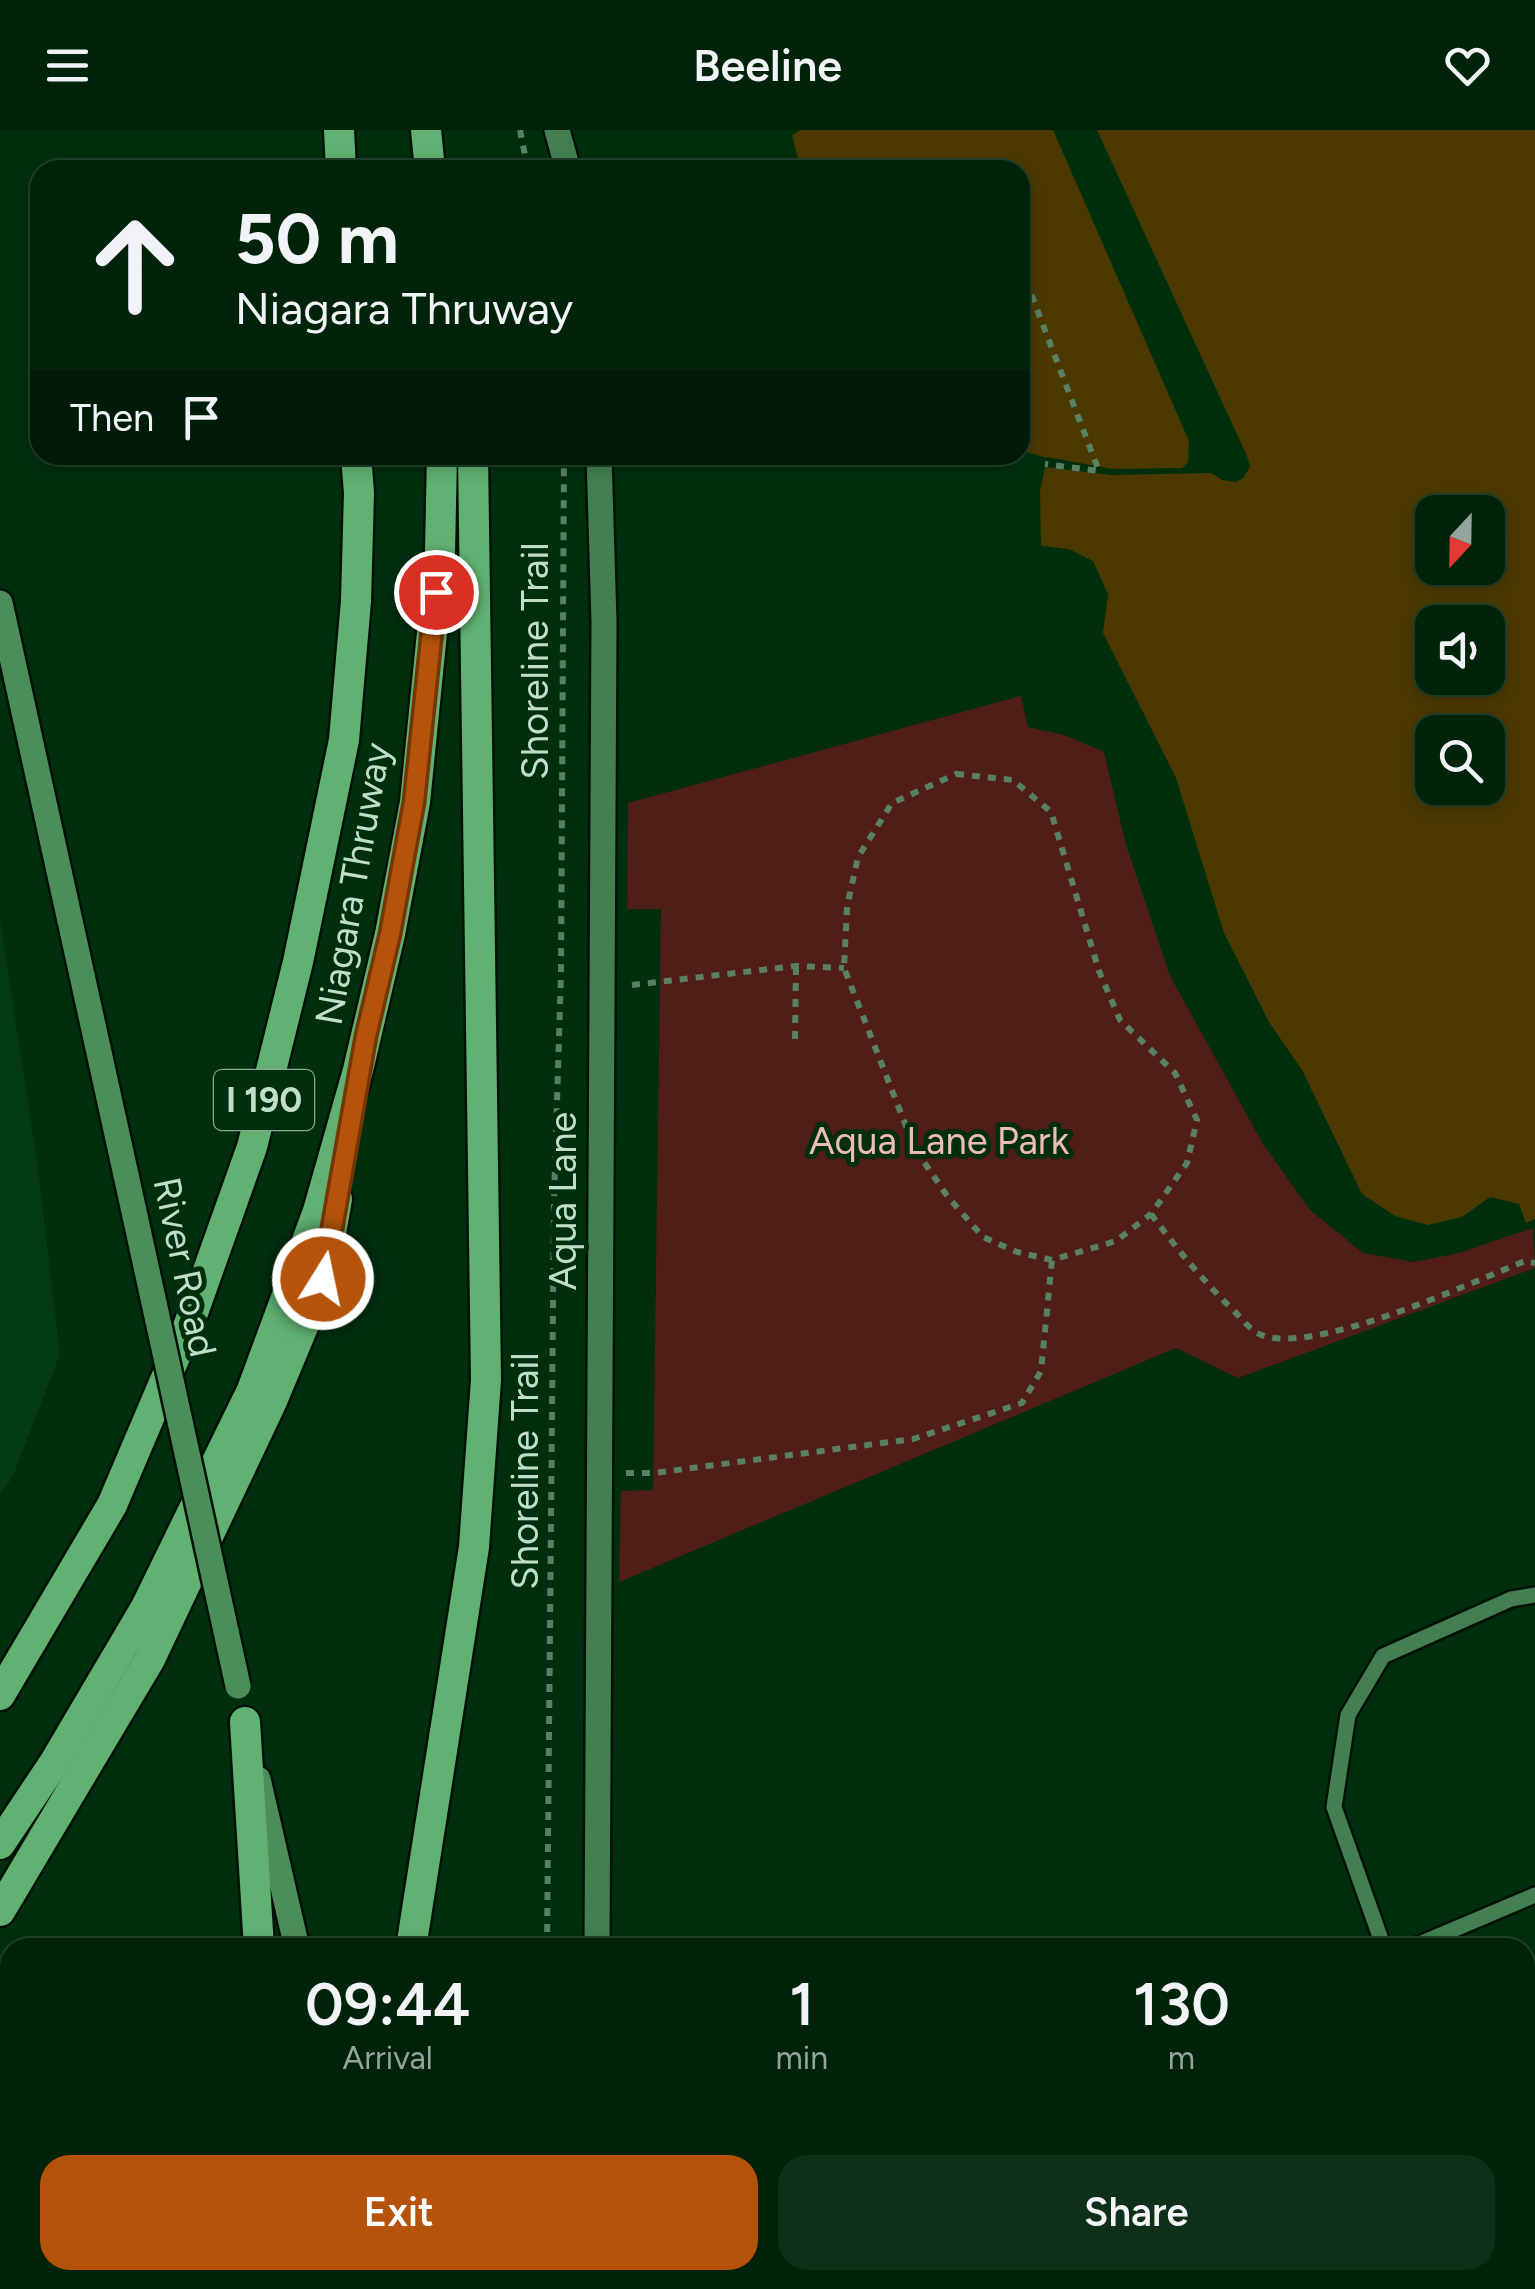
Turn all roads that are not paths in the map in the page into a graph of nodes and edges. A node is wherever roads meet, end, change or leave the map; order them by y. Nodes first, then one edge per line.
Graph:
1 (339, 130) edge
2 (426, 130) edge
3 (557, 130) edge
4 (340, 160) edge
5 (429, 160) edge
6 (565, 160) edge
7 (357, 465) edge
8 (442, 465) edge
9 (472, 465) edge
10 (599, 465) edge
11 (0, 602) edge
12 (366, 1036) junction
13 (1535, 1596) edge
14 (0, 1695) edge
15 (245, 1722) junction
16 (0, 1844) edge
17 (1535, 1895) edge
18 (0, 1911) edge
19 (258, 1938) edge
20 (295, 1938) edge
21 (413, 1938) edge
22 (597, 1938) edge
23 (1380, 1938) edge
24 (1434, 1938) edge

1 - 4 highway
2 - 5 highway
3 - 6 street
7 - 14 highway, Niagara Thruway / I 190
8 - 12 highway, Niagara Thruway / I 190
9 - 21 highway
10 - 22 street, Aqua Lane
11 - 15 main road, River Road, bridge
12 - 16 highway, Niagara Thruway / I 190
12 - 18 highway
13 - 23 lane
15 - 19 highway
15 - 20 main road, River Road
17 - 24 lane

